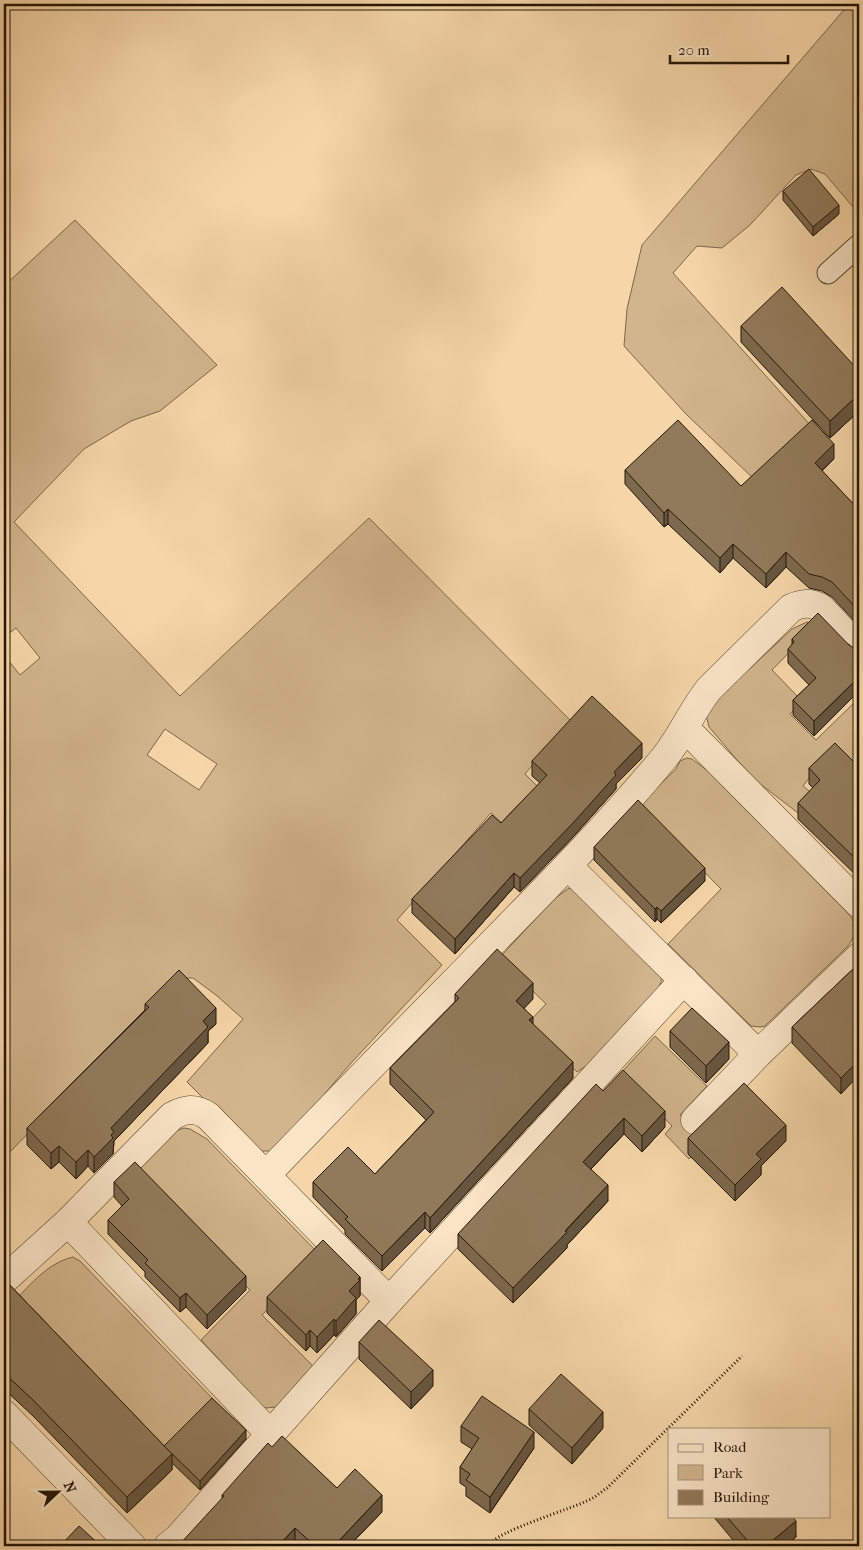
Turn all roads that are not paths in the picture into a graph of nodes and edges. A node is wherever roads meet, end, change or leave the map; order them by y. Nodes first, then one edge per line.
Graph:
1 (859, 245) edge
2 (828, 273) dead end
3 (859, 648) edge
4 (686, 728) junction
5 (568, 866) junction
6 (859, 904) edge
7 (859, 958) edge
8 (684, 980) junction
9 (758, 1054) junction
10 (695, 1120) dead end
11 (266, 1175) junction
12 (68, 1222) junction
13 (4, 1280) edge
14 (389, 1301) junction
15 (4, 1414) edge
16 (270, 1435) junction
17 (132, 1546) edge
18 (168, 1546) edge

1 - 2 lane
3 - 4 street
4 - 5 street
4 - 6 street
5 - 8 street
5 - 11 street
7 - 9 street
8 - 9 street
8 - 14 street
9 - 10 street
11 - 12 street
11 - 14 street
12 - 13 street
12 - 16 street
14 - 16 street
15 - 17 street
16 - 18 street

